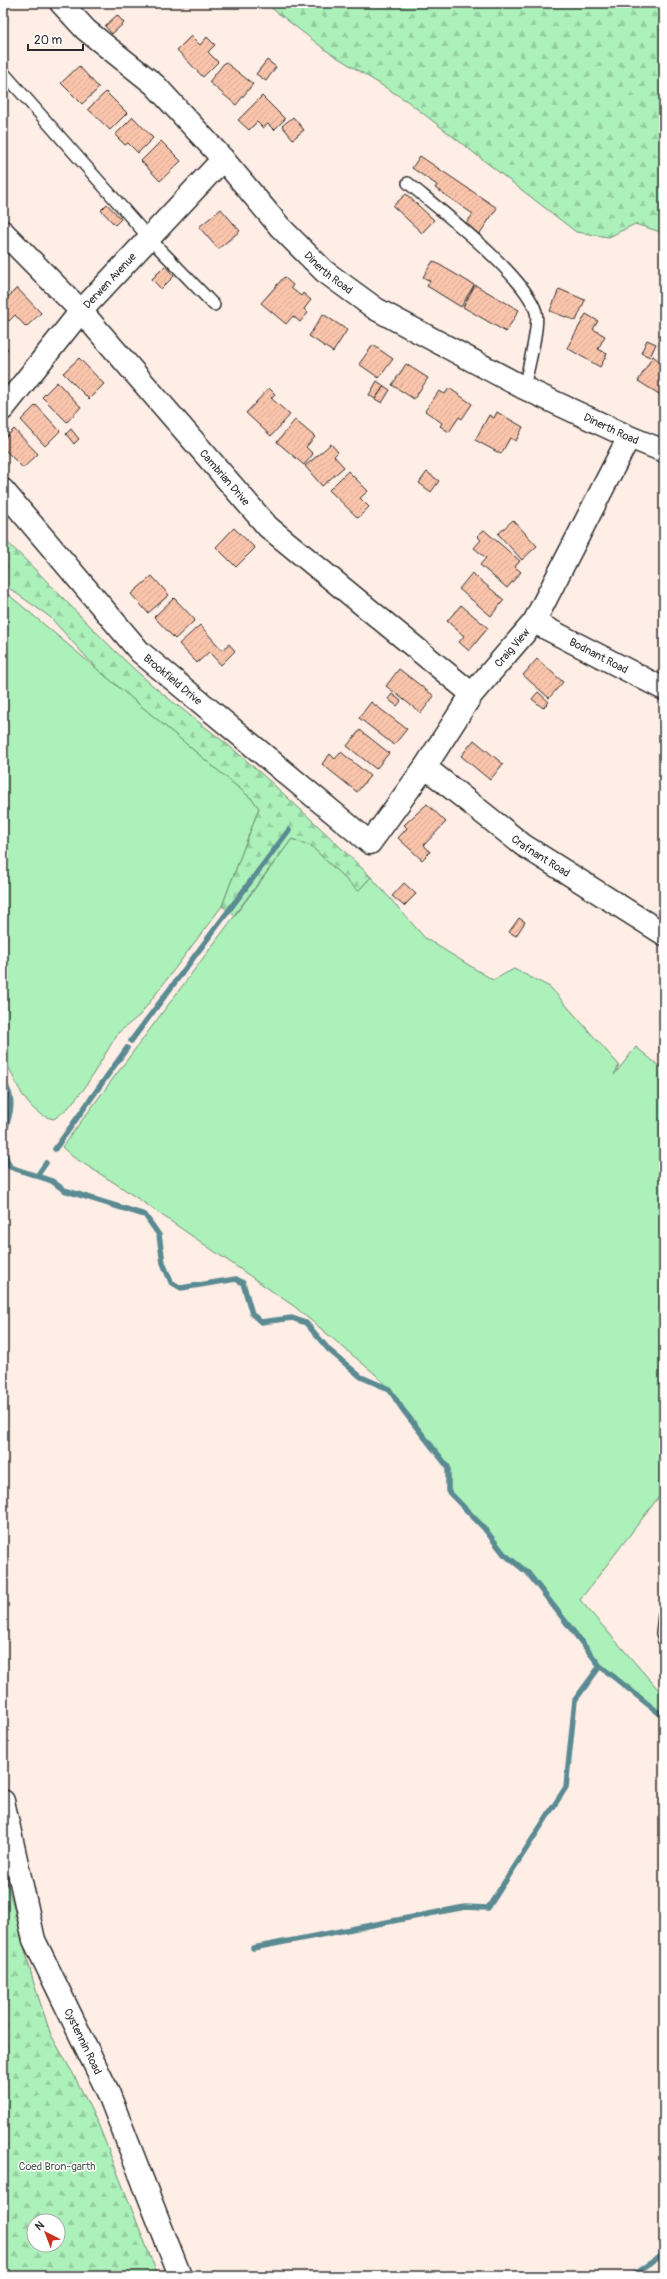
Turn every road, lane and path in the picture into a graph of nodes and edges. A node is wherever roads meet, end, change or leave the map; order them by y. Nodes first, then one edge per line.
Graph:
1 (61, 3) edge
2 (3, 72) edge
3 (223, 159) junction
4 (408, 182) dead end
5 (3, 232) edge
6 (149, 238) junction
7 (214, 305) dead end
8 (81, 311) junction
9 (524, 388) junction
10 (3, 408) edge
11 (629, 437) junction
12 (664, 451) edge
13 (3, 490) edge
14 (534, 622) junction
15 (664, 689) edge
16 (472, 694) junction
17 (425, 766) junction
18 (370, 843) joint
19 (664, 934) edge
20 (664, 1615) edge
21 (664, 1641) edge
22 (3, 1802) edge
23 (180, 2276) edge

1 - 3 street, Dinerth Road
2 - 6 lane
3 - 6 street, Derwen Avenue
3 - 9 street, Dinerth Road
4 - 9 lane
5 - 8 street, Cambrian Drive
6 - 7 lane
6 - 8 street, Derwen Avenue
8 - 10 street, Derwen Avenue
8 - 16 street, Cambrian Drive
9 - 11 street, Dinerth Road
11 - 12 street, Dinerth Road
11 - 14 street, Craig View
13 - 18 street, Brookfield Drive
14 - 15 street, Bodnant Road
14 - 16 street, Craig View
16 - 17 street, Craig View
17 - 18 street, Craig View
17 - 19 street, Crafnant Road
20 - 21 lane
22 - 23 street, Cystennin Road

